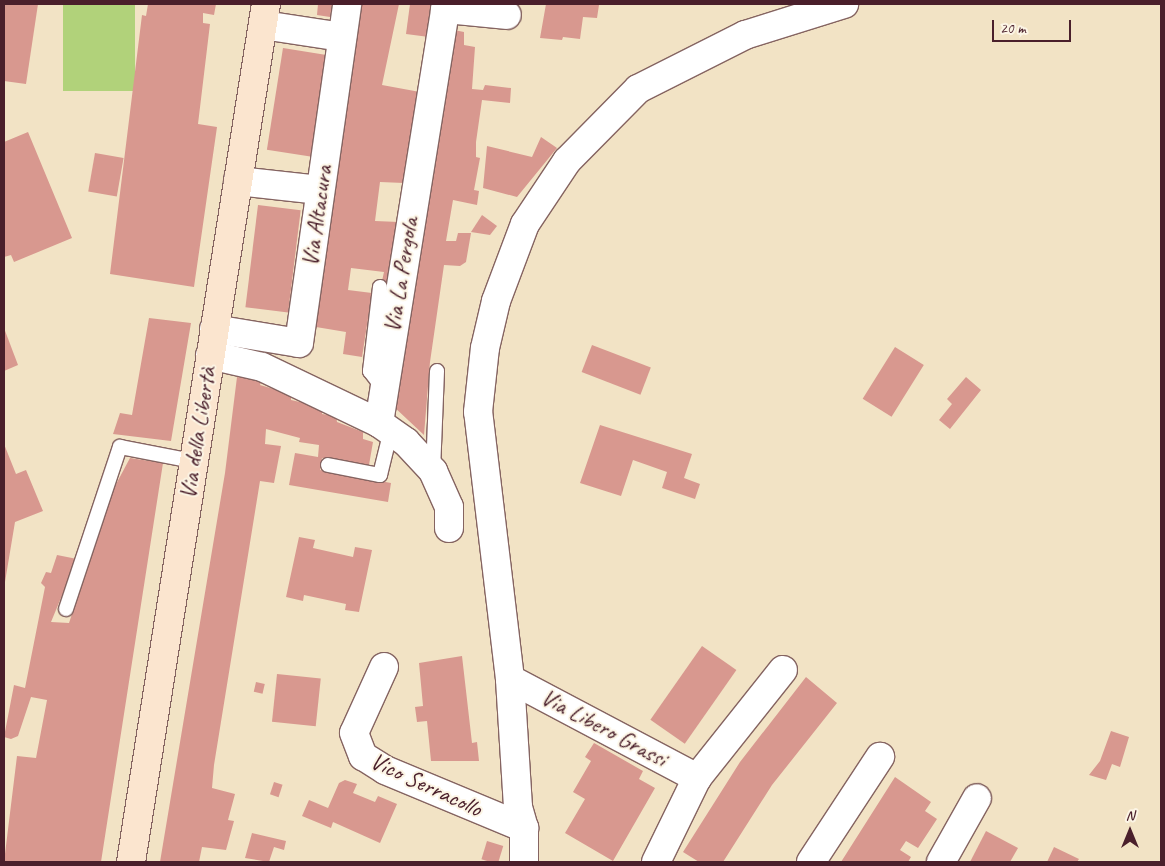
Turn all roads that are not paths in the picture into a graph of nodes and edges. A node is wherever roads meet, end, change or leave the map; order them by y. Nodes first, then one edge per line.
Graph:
1 (346, 4) edge
2 (844, 4) edge
3 (265, 14) edge
4 (508, 15) dead end
5 (342, 37) junction
6 (238, 181) junction
7 (320, 190) junction
8 (380, 287) dead end
9 (212, 342) junction
10 (437, 372) dead end
11 (384, 389) junction
12 (385, 426) junction
13 (193, 461) junction
14 (328, 465) dead end
15 (434, 471) junction
16 (449, 528) dead end
17 (66, 609) dead end
18 (384, 667) dead end
19 (783, 670) dead end
20 (510, 679) junction
21 (880, 758) dead end
22 (697, 778) junction
23 (977, 798) dead end
24 (524, 828) junction
25 (131, 862) edge
26 (524, 862) edge
27 (656, 862) edge
28 (811, 862) edge
29 (941, 862) edge

1 - 5 street, Via Altacura
2 - 20 street
3 - 5 street
3 - 6 main road, Via della Libertà
4 - 11 street, Via La Pergola
5 - 7 street, Via Altacura
6 - 7 street
6 - 9 main road, Via della Libertà
7 - 9 street, Via Altacura
8 - 11 lane
9 - 12 street
9 - 13 main road, Via della Libertà
10 - 15 lane
11 - 12 street, Via La Pergola
12 - 14 lane
12 - 15 street
13 - 17 lane
13 - 25 main road, Via della Libertà
15 - 16 street
18 - 24 street, Vico Serracollo
19 - 22 street
20 - 22 street, Via Libero Grassi
20 - 24 street
21 - 28 street
22 - 27 street
23 - 29 street
24 - 26 street

